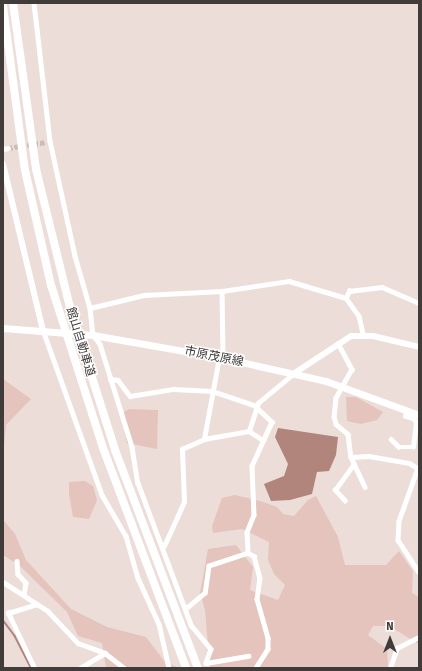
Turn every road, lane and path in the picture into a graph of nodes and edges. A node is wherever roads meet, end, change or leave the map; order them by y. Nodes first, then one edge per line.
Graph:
1 (13, 3) edge
2 (34, 3) edge
3 (3, 6) edge
4 (8, 148) tunnel mouth
5 (3, 149) edge
6 (3, 164) edge
7 (222, 291) junction
8 (346, 298) junction
9 (419, 303) edge
10 (90, 308) junction
11 (3, 328) edge
12 (43, 330) junction
13 (363, 334) junction
14 (94, 335) junction
15 (338, 343) junction
16 (419, 347) edge
17 (221, 357) junction
18 (293, 374) junction
19 (110, 379) junction
20 (341, 386) junction
21 (212, 391) junction
22 (256, 407) junction
23 (407, 410) junction
24 (419, 415) edge
25 (249, 431) junction
26 (391, 439) dead end
27 (204, 440) junction
28 (263, 440) junction
29 (351, 457) junction
30 (354, 464) junction
31 (418, 469) edge
32 (365, 487) dead end
33 (345, 501) dead end
34 (164, 546) junction
35 (248, 553) junction
36 (17, 561) dead end
37 (419, 572) edge
38 (3, 582) edge
39 (24, 595) junction
40 (37, 604) junction
41 (187, 608) junction
42 (419, 637) edge
43 (105, 653) junction
44 (248, 656) dead end
45 (34, 668) edge
46 (80, 668) edge
47 (124, 668) edge
48 (169, 668) edge
49 (186, 668) edge
50 (198, 668) edge
51 (256, 668) edge
52 (390, 668) edge

1 - 50 highway, 館山自動車道
2 - 10 street
3 - 49 highway, 館山自動車道
4 - 5 street
6 - 12 street
7 - 8 street
7 - 10 street
7 - 17 street
8 - 9 street
8 - 13 street
10 - 14 street
11 - 12 main road, 市原茂原線
12 - 14 main road, 市原茂原線
12 - 48 street
13 - 15 street
13 - 16 street
14 - 17 main road, 市原茂原線
14 - 19 street
15 - 18 street
15 - 20 street
17 - 18 main road, 市原茂原線
17 - 21 street
18 - 20 main road, 市原茂原線
18 - 22 street
19 - 21 street
19 - 34 street
20 - 23 main road, 市原茂原線
20 - 29 street
21 - 22 street
21 - 27 street
22 - 25 street
22 - 28 street
23 - 24 main road, 市原茂原線
23 - 26 street
25 - 27 street
25 - 28 street
27 - 34 street
28 - 35 street
29 - 30 street
29 - 31 street
30 - 32 street
30 - 33 street
31 - 37 street
34 - 41 street
35 - 41 street
35 - 51 street
36 - 39 street
38 - 39 street
39 - 40 street
40 - 43 street
40 - 45 street
41 - 44 street
42 - 52 street
43 - 46 street
43 - 47 street

